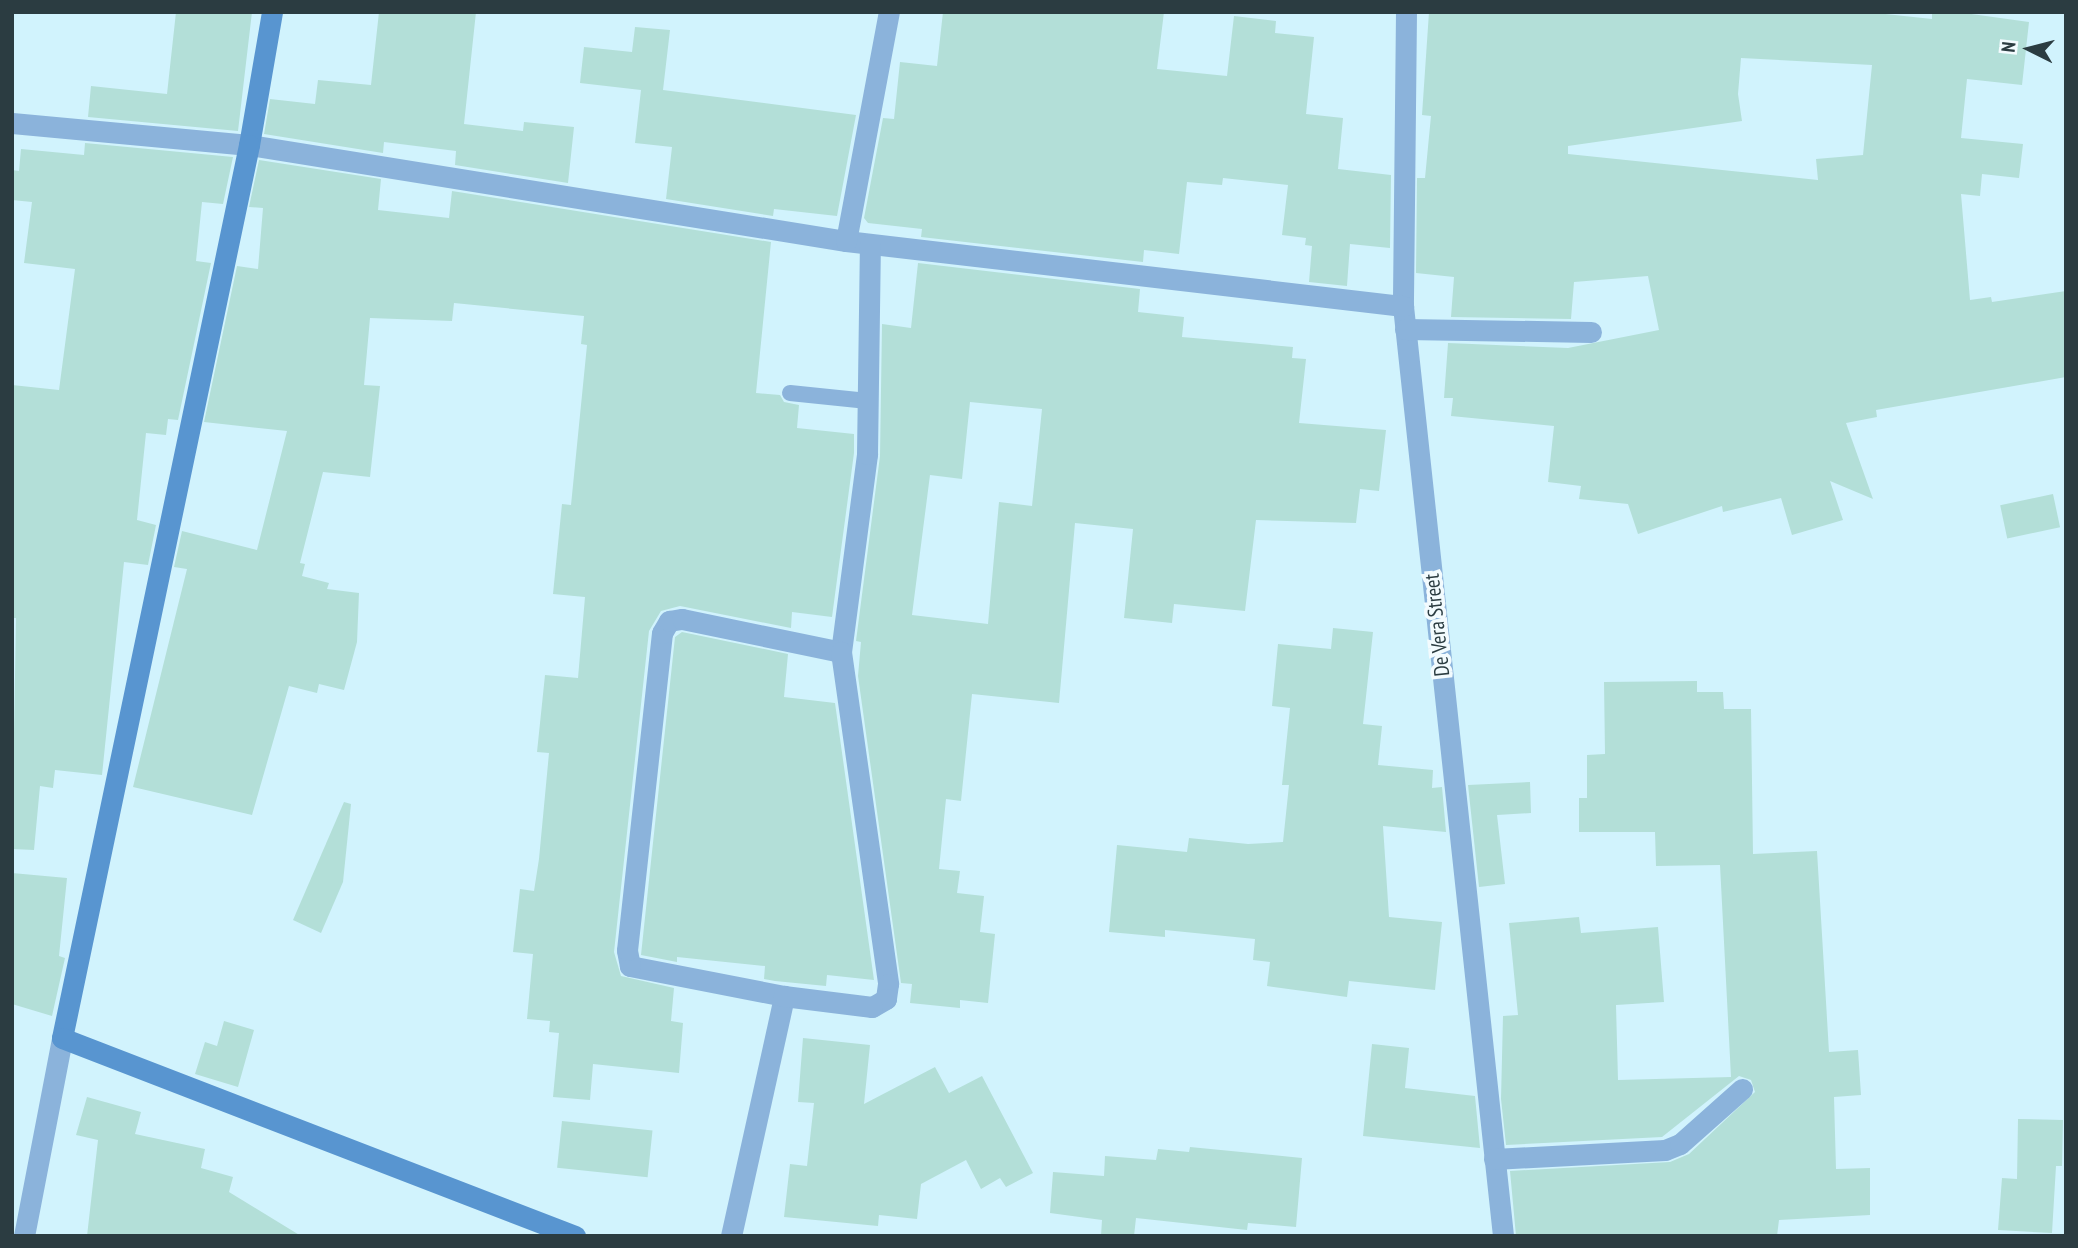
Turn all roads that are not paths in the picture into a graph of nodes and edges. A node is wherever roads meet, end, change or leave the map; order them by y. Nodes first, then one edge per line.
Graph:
1 (272, 12) edge
2 (890, 12) edge
3 (1406, 12) edge
4 (12, 123) edge
5 (249, 145) junction
6 (846, 242) junction
7 (870, 245) junction
8 (1403, 306) junction
9 (1405, 329) junction
10 (1591, 332) dead end
11 (790, 393) dead end
12 (868, 401) junction
13 (841, 652) junction
14 (784, 996) junction
15 (62, 1038) junction
16 (1742, 1089) dead end
17 (1494, 1158) junction
18 (24, 1236) edge
19 (575, 1236) edge
20 (731, 1236) edge
21 (1503, 1236) edge

1 - 5 street
2 - 6 street
3 - 8 street, De Vera Street
4 - 5 street
5 - 6 street
5 - 15 street
6 - 7 street
7 - 8 street
7 - 12 street
8 - 9 street, De Vera Street
9 - 10 street
9 - 17 street, De Vera Street
11 - 12 lane
12 - 13 street
13 - 14 street
13 - 14 street
14 - 20 street
15 - 18 street
15 - 19 street
16 - 17 street
17 - 21 street, De Vera Street

